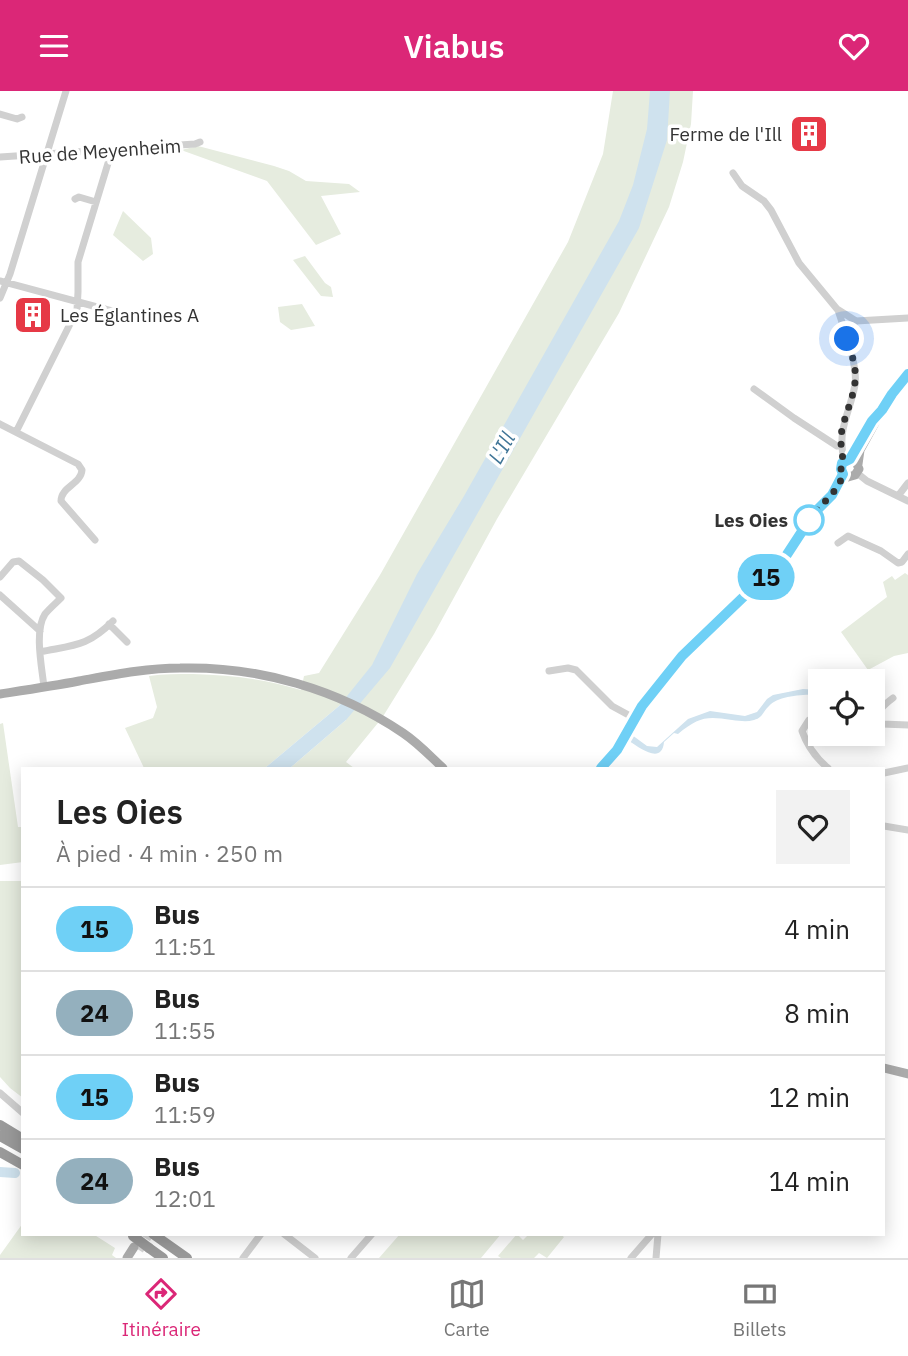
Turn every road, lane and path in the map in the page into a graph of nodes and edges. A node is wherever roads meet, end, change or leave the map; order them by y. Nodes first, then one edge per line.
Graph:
1 (66, 91) edge
2 (0, 114) edge
3 (22, 117) dead end
4 (200, 142) dead end
5 (108, 150) junction
6 (47, 154) junction
7 (0, 157) edge
8 (733, 173) dead end
9 (75, 198) dead end
10 (96, 202) junction
11 (4, 282) edge
12 (0, 298) edge
13 (78, 301) junction
14 (837, 309) junction
15 (111, 311) dead end
16 (908, 318) edge
17 (856, 321) junction
18 (846, 333) junction
19 (908, 374) edge
20 (754, 389) dead end
21 (0, 424) edge
22 (16, 432) junction
23 (841, 443) junction
24 (850, 468) junction
25 (908, 483) edge
26 (898, 496) junction
27 (908, 501) edge
28 (95, 540) dead end
29 (838, 543) dead end
30 (908, 554) edge
31 (0, 577) edge
32 (0, 595) edge
33 (39, 626) junction
34 (127, 642) dead end
35 (40, 652) junction
36 (549, 671) dead end
37 (44, 687) junction
38 (0, 694) edge
39 (893, 698) dead end
40 (634, 718) junction
41 (808, 721) edge
42 (908, 725) edge
43 (808, 743) edge
44 (810, 746) edge
45 (422, 748) junction
46 (442, 767) edge
47 (450, 767) edge
48 (602, 767) edge
49 (827, 767) edge
50 (908, 768) edge
51 (885, 773) edge
52 (885, 826) edge
53 (908, 830) edge
54 (885, 1069) edge
55 (908, 1074) edge
56 (0, 1093) edge
57 (21, 1111) edge
58 (0, 1125) edge
59 (0, 1136) edge
60 (21, 1138) edge
61 (21, 1148) edge
62 (0, 1152) edge
63 (21, 1164) edge
64 (156, 1236) edge
65 (260, 1236) edge
66 (287, 1236) edge
67 (370, 1236) edge
68 (650, 1236) edge
69 (658, 1236) edge
70 (136, 1245) edge
71 (127, 1258) edge
72 (163, 1258) edge
73 (187, 1258) edge
74 (243, 1258) edge
75 (315, 1258) edge
76 (351, 1258) edge
77 (631, 1258) edge
78 (656, 1258) edge

1 - 6 street
2 - 3 street
4 - 5 street, Rue de Meyenheim
5 - 6 street, Rue de Meyenheim
5 - 10 street
6 - 7 street, Rue de Meyenheim
6 - 11 street
8 - 14 street
9 - 10 street
10 - 13 street
11 - 12 street
11 - 13 street
13 - 15 street
13 - 22 street
14 - 17 street
14 - 18 street
16 - 17 street
17 - 18 street
18 - 23 street
19 - 24 main road
20 - 23 street
21 - 22 street
22 - 28 street
23 - 24 street
24 - 26 street
24 - 40 main road
25 - 26 street
26 - 27 street
29 - 30 street
31 - 33 street
32 - 33 street
33 - 35 street
34 - 35 street
35 - 37 street
36 - 40 street
37 - 38 main road
37 - 45 main road
39 - 42 street
40 - 48 main road
41 - 43 street
44 - 49 street
45 - 46 main road
45 - 47 main road
50 - 51 street
52 - 53 street
54 - 55 main road
56 - 57 street
58 - 60 highway
59 - 61 highway
62 - 63 highway
64 - 73 highway
65 - 74 street
66 - 75 street
67 - 76 street
68 - 77 street
69 - 78 street
70 - 71 main road
70 - 72 highway

